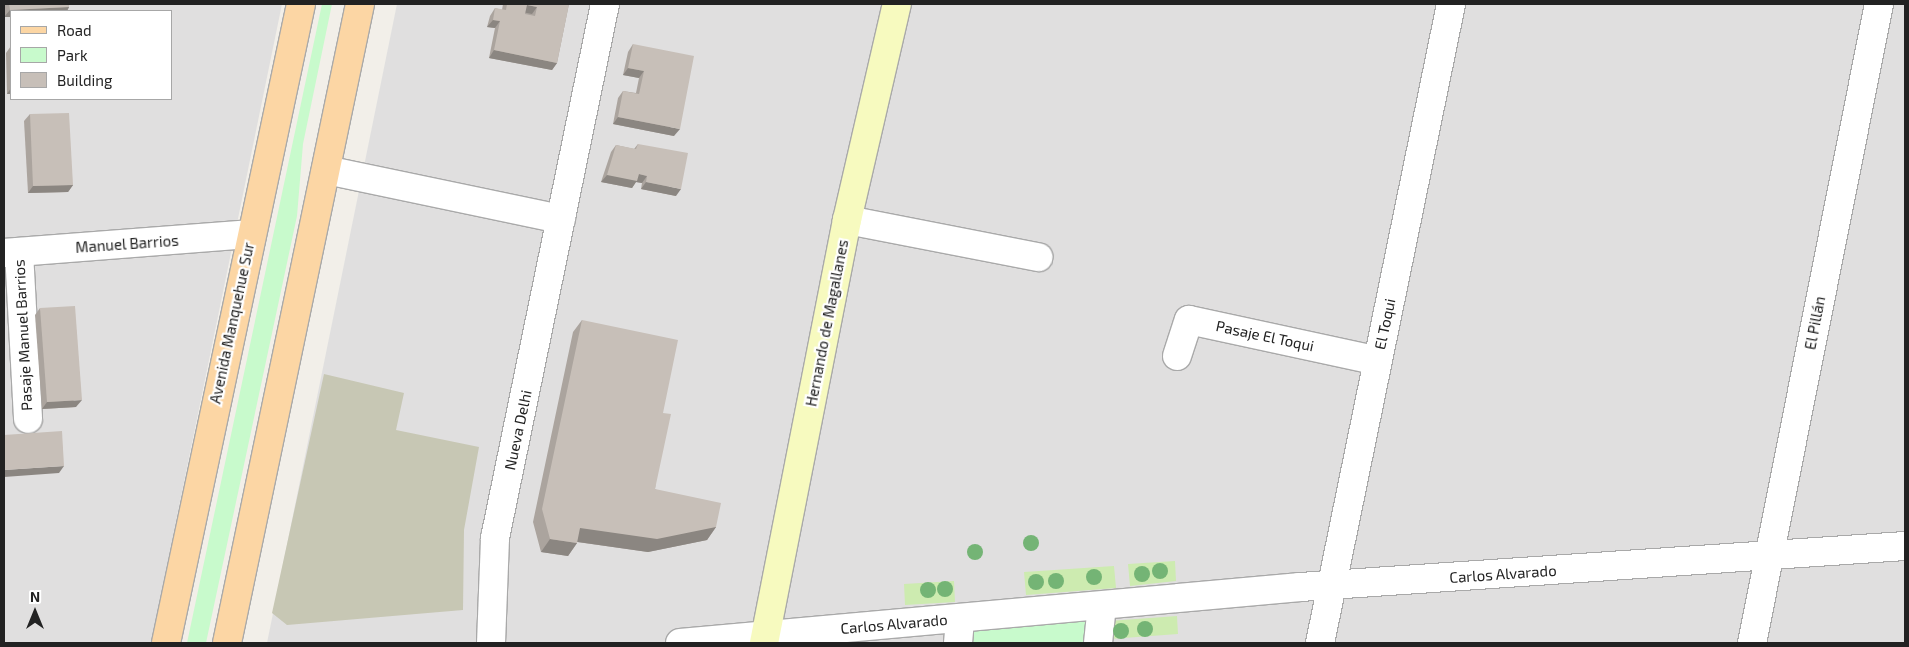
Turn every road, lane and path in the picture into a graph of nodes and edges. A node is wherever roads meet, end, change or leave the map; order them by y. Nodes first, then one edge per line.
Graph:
1 (301, 4) edge
2 (360, 4) edge
3 (604, 4) edge
4 (897, 4) edge
5 (1451, 4) edge
6 (1879, 4) edge
7 (326, 170) junction
8 (561, 219) junction
9 (847, 220) junction
10 (251, 234) junction
11 (11, 252) edge
12 (1038, 258) dead end
13 (1177, 356) dead end
14 (1378, 362) junction
15 (28, 419) dead end
16 (1905, 546) edge
17 (1769, 556) junction
18 (1332, 586) junction
19 (1102, 606) junction
20 (959, 631) edge
21 (765, 639) edge
22 (166, 643) edge
23 (226, 643) edge
24 (492, 643) edge
25 (680, 643) edge
26 (1098, 643) edge
27 (1320, 643) edge
28 (1752, 643) edge

1 - 10 main road, Avenida Manquehue Sur
2 - 7 main road
3 - 8 street, Nueva Delhi
4 - 9 main road, Hernando de Magallanes
5 - 14 street, El Toqui
6 - 17 street, El Pillán
7 - 8 street
7 - 23 main road
8 - 24 street, Nueva Delhi
9 - 12 street
9 - 21 main road, Hernando de Magallanes
10 - 11 street, Manuel Barrios
10 - 22 main road, Avenida Manquehue Sur
11 - 15 street, Pasaje Manuel Barrios
13 - 14 street, Pasaje El Toqui
14 - 18 street, El Toqui
16 - 17 street, Carlos Alvarado
17 - 18 street, Carlos Alvarado
17 - 28 street, El Pillán
18 - 19 street, Carlos Alvarado
18 - 27 street, El Toqui
19 - 20 street, Carlos Alvarado
19 - 26 street
20 - 21 street, Carlos Alvarado
21 - 25 street, Carlos Alvarado

